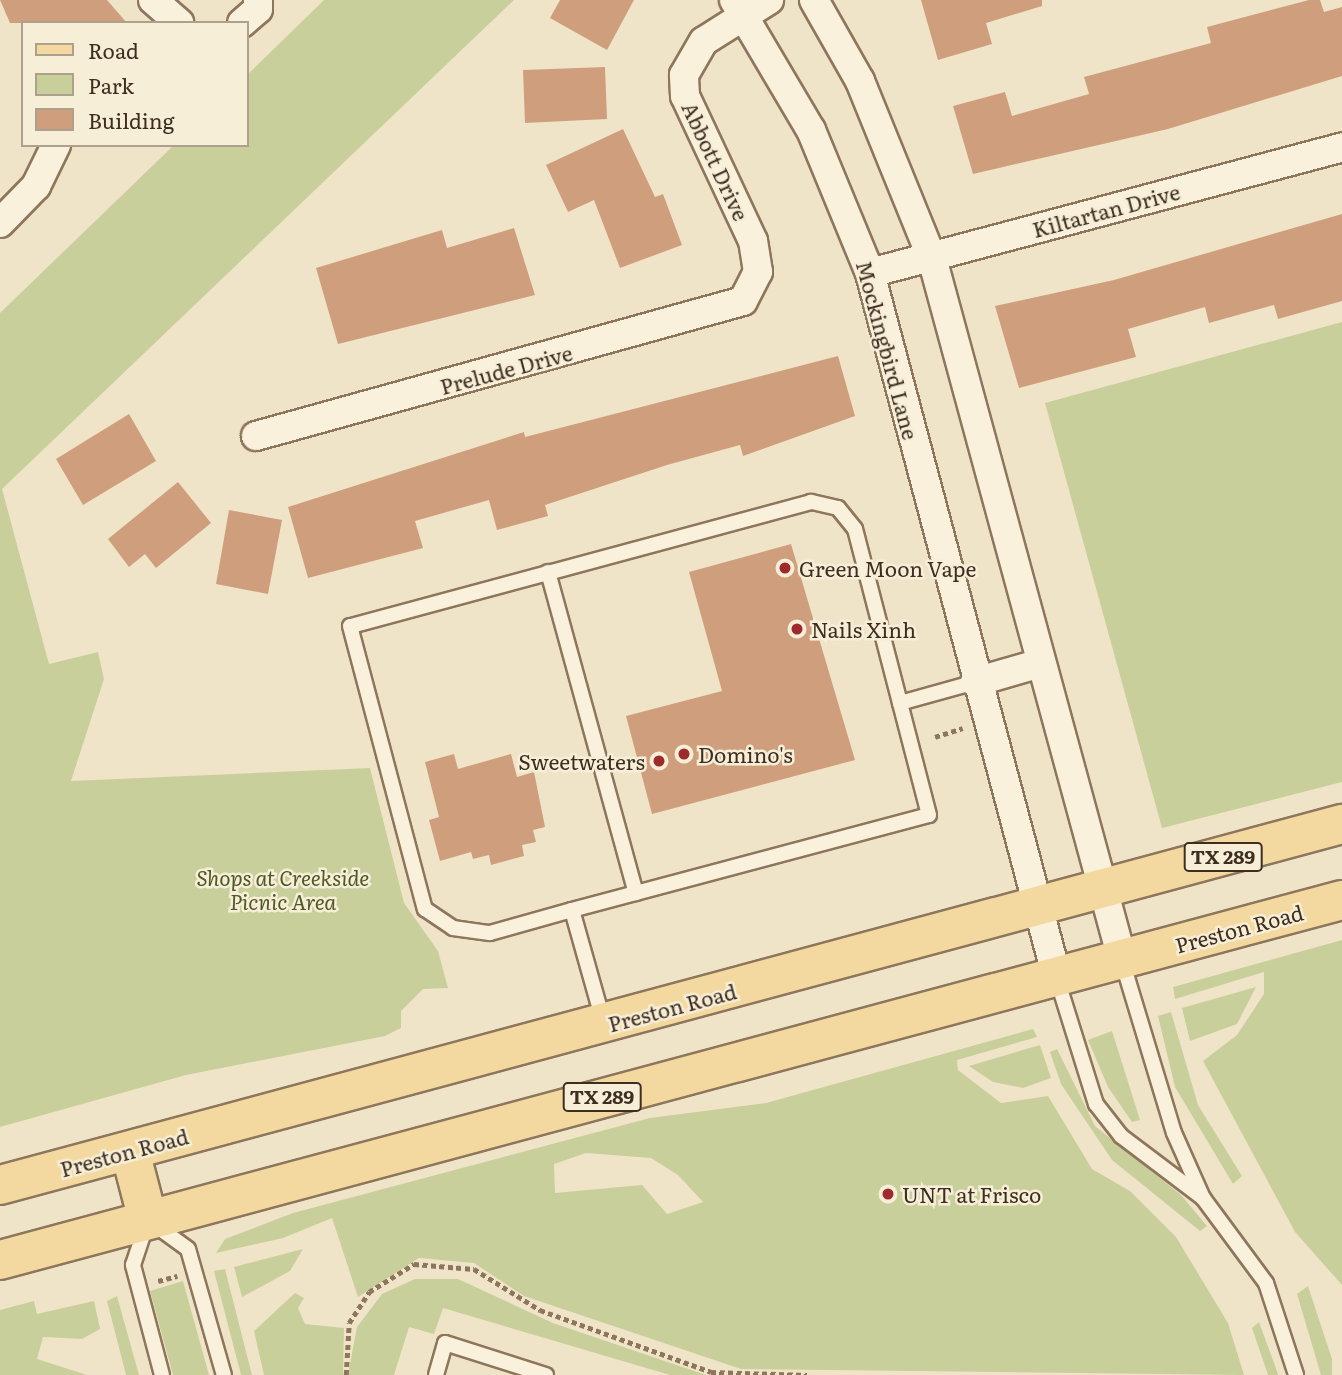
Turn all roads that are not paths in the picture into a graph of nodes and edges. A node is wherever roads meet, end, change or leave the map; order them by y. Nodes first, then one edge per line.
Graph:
1 (153, 0) edge
2 (258, 0) edge
3 (769, 0) edge
4 (814, 0) edge
5 (740, 8) edge
6 (177, 21) edge
7 (244, 21) edge
8 (1342, 146) edge
9 (55, 147) edge
10 (0, 223) edge
11 (932, 258) junction
12 (870, 273) junction
13 (751, 292) joint
14 (256, 436) dead end
15 (548, 572) junction
16 (1041, 663) junction
17 (975, 682) junction
18 (900, 703) junction
19 (1342, 824) edge
20 (1104, 891) junction
21 (636, 893) junction
22 (1342, 900) edge
23 (1040, 909) junction
24 (572, 910) junction
25 (1122, 959) junction
26 (1057, 978) junction
27 (605, 1025) junction
28 (130, 1151) junction
29 (0, 1185) edge
30 (1203, 1198) junction
31 (148, 1220) junction
32 (0, 1260) edge
33 (162, 1375) edge
34 (225, 1375) edge
35 (436, 1375) edge
36 (546, 1375) edge
37 (1296, 1375) edge

1 - 6 street
2 - 7 street
3 - 5 street, Abbott Drive
4 - 11 street
5 - 12 street, Mockingbird Lane
5 - 13 street, Abbott Drive
8 - 11 street, Kiltartan Drive
9 - 10 street
11 - 12 street, Kiltartan Drive
11 - 16 street
12 - 17 street, Mockingbird Lane
13 - 14 street, Prelude Drive
15 - 18 lane
15 - 21 lane
15 - 24 lane
16 - 17 street
16 - 20 street
17 - 18 lane
17 - 23 street, Mockingbird Lane
18 - 21 lane
19 - 20 main road, Preston Road / TX 289
20 - 23 main road, Preston Road / TX 289
20 - 25 street
21 - 24 lane
22 - 25 main road, Preston Road / TX 289
23 - 26 street, Mockingbird Lane
23 - 27 main road, Preston Road / TX 289
24 - 27 lane
25 - 26 main road, Preston Road / TX 289
25 - 30 lane
26 - 30 lane
26 - 31 main road, Preston Road / TX 289
27 - 28 main road, Preston Road / TX 289
28 - 29 main road, Preston Road / TX 289
28 - 31 main road
30 - 37 lane
31 - 32 main road, Preston Road / TX 289
31 - 33 lane
31 - 34 lane
35 - 36 lane

